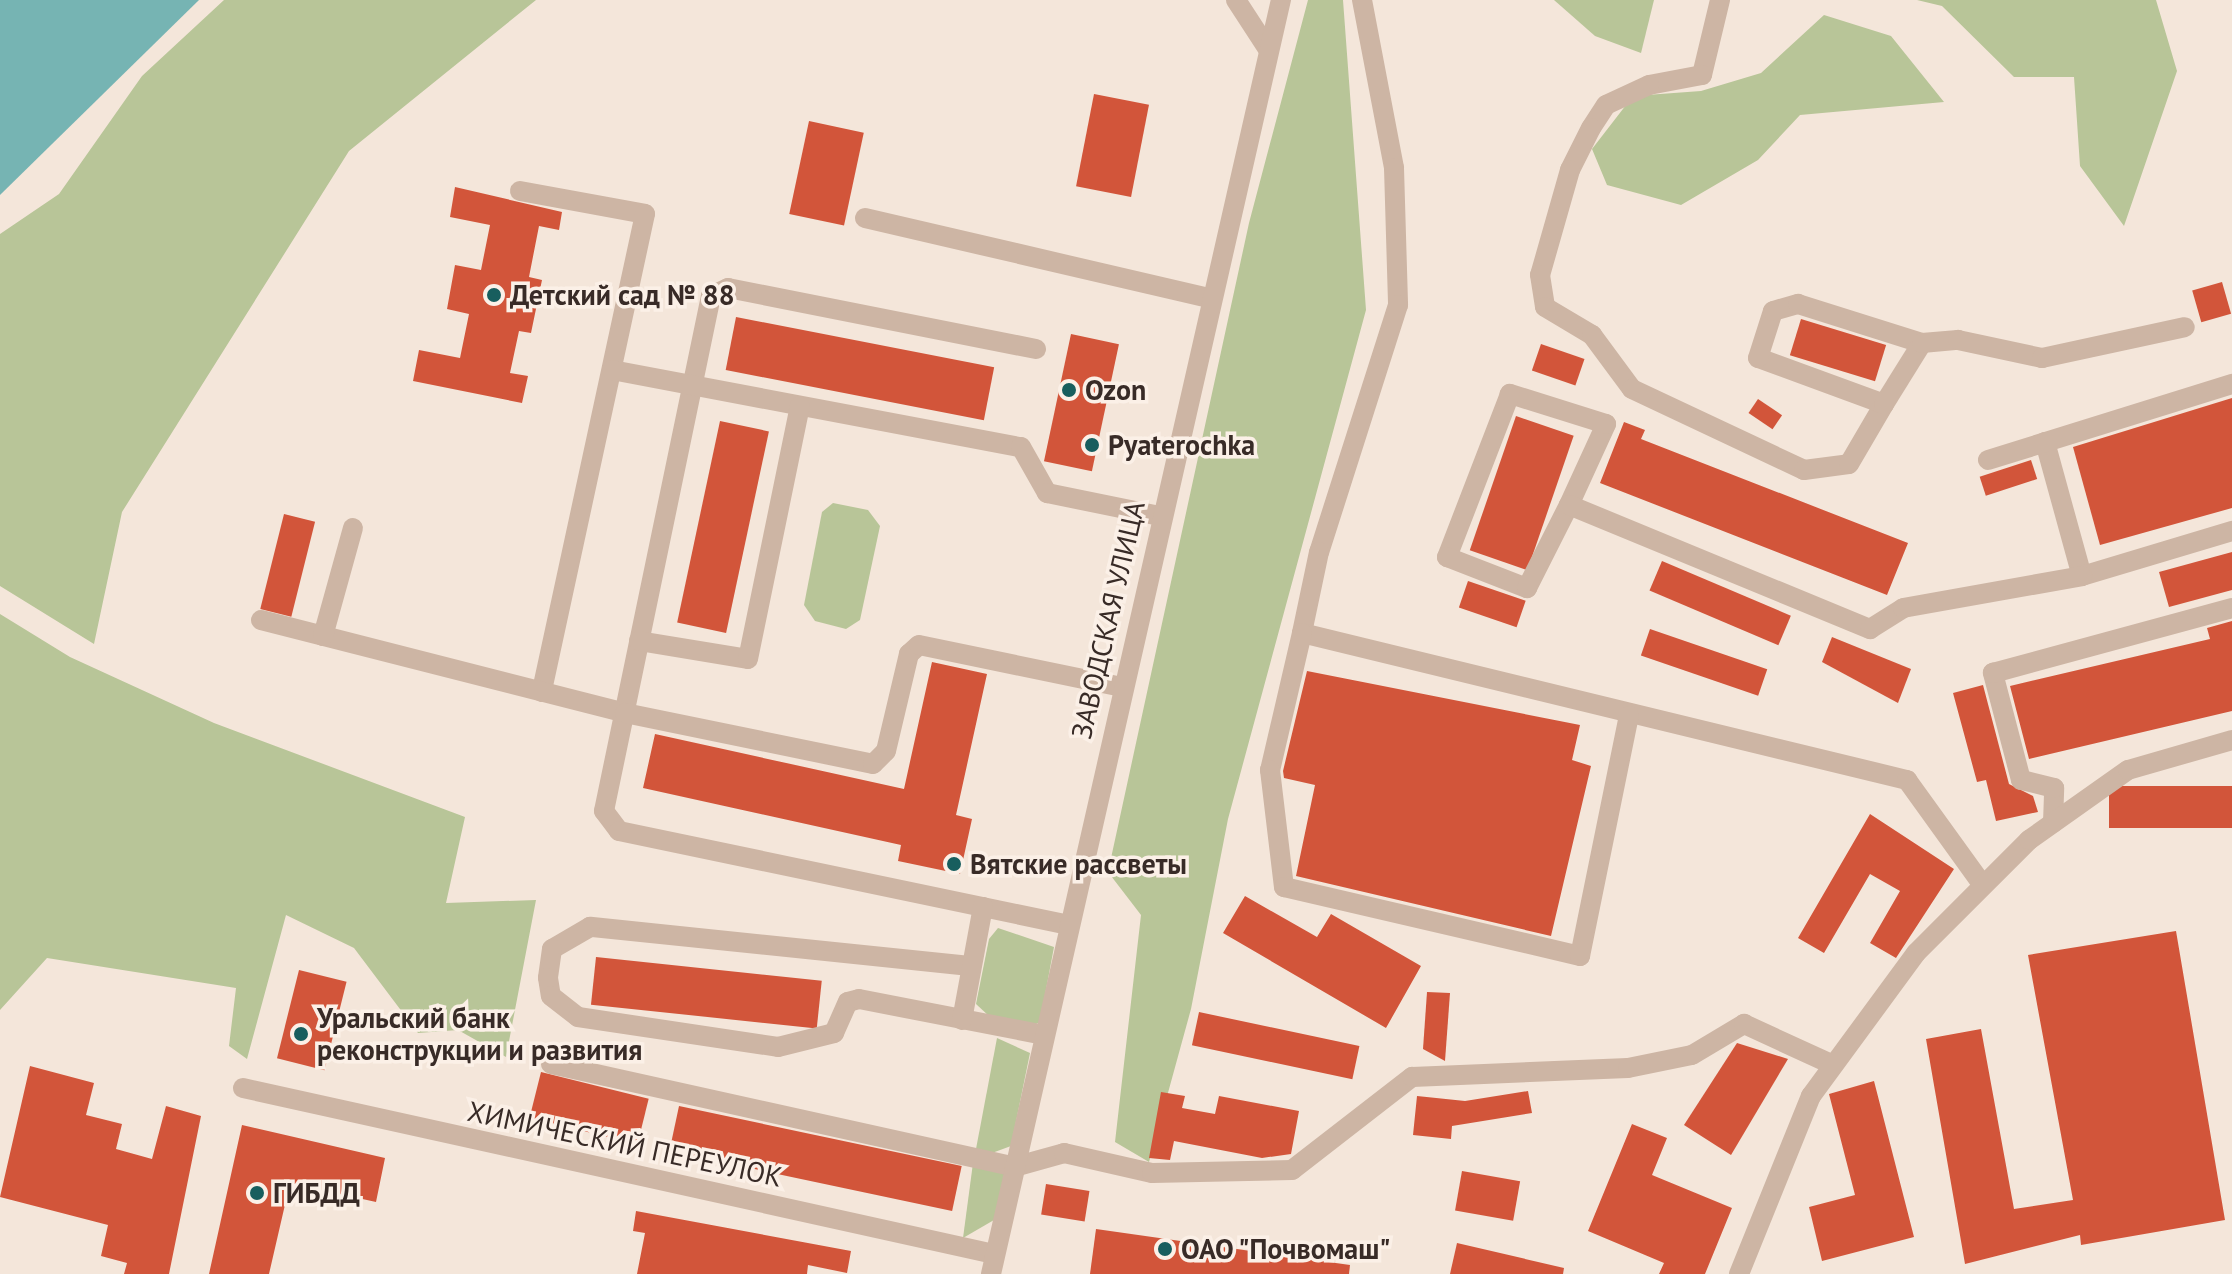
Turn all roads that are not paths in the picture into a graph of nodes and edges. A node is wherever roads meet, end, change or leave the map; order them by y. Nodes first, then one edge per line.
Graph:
1 (1236, 0) edge
2 (1281, 0) edge
3 (1362, 0) edge
4 (1720, 0) edge
5 (1268, 49) junction
6 (520, 191) dead end
7 (865, 218) dead end
8 (1209, 298) junction
9 (2185, 327) dead end
10 (1922, 343) junction
11 (1036, 349) dead end
12 (612, 370) junction
13 (693, 383) junction
14 (2232, 384) edge
15 (1884, 404) junction
16 (800, 406) junction
17 (2045, 442) junction
18 (1988, 460) dead end
19 (1569, 505) junction
20 (1160, 516) junction
21 (353, 528) dead end
22 (2232, 531) edge
23 (2082, 576) junction
24 (2232, 608) edge
25 (261, 620) dead end
26 (1302, 633) junction
27 (323, 636) junction
28 (639, 641) junction
29 (1121, 687) junction
30 (542, 692) junction
31 (625, 713) junction
32 (1629, 716) junction
33 (2232, 740) edge
34 (2053, 823) junction
35 (1982, 884) junction
36 (983, 907) junction
37 (1068, 925) junction
38 (970, 966) junction
39 (962, 1020) junction
40 (1044, 1035) junction
41 (551, 1064) dead end
42 (1833, 1065) junction
43 (243, 1088) dead end
44 (1014, 1167) junction
45 (993, 1264) edge
46 (1739, 1274) edge

1 - 5 street
2 - 5 street, ЗАВОДСКАЯ УЛИЦА
3 - 26 street
4 - 15 street
5 - 8 street, ЗАВОДСКАЯ УЛИЦА
6 - 12 street
7 - 8 street
8 - 20 street, ЗАВОДСКАЯ УЛИЦА
9 - 10 street
10 - 15 street
10 - 15 street
11 - 13 street
12 - 13 street
12 - 30 street
13 - 16 street
13 - 28 street
14 - 17 street
16 - 20 street
16 - 28 street
17 - 18 street
17 - 23 street
19 - 19 street
19 - 23 street
20 - 29 street, ЗАВОДСКАЯ УЛИЦА
21 - 27 street
22 - 23 street
24 - 34 street
25 - 27 street
26 - 32 street
26 - 32 street
27 - 30 street
28 - 31 street
29 - 31 street
29 - 37 street, ЗАВОДСКАЯ УЛИЦА
30 - 31 street
31 - 36 street
32 - 35 street
33 - 34 street
34 - 35 street
35 - 42 street
36 - 37 street
36 - 38 street
37 - 40 street, ЗАВОДСКАЯ УЛИЦА
38 - 39 street
38 - 39 street
39 - 40 street
40 - 44 street, ЗАВОДСКАЯ УЛИЦА
41 - 44 street
42 - 44 street
42 - 46 street
43 - 45 street, ХИМИЧЕСКИЙ ПЕРЕУЛОК
44 - 45 street, ЗАВОДСКАЯ УЛИЦА

